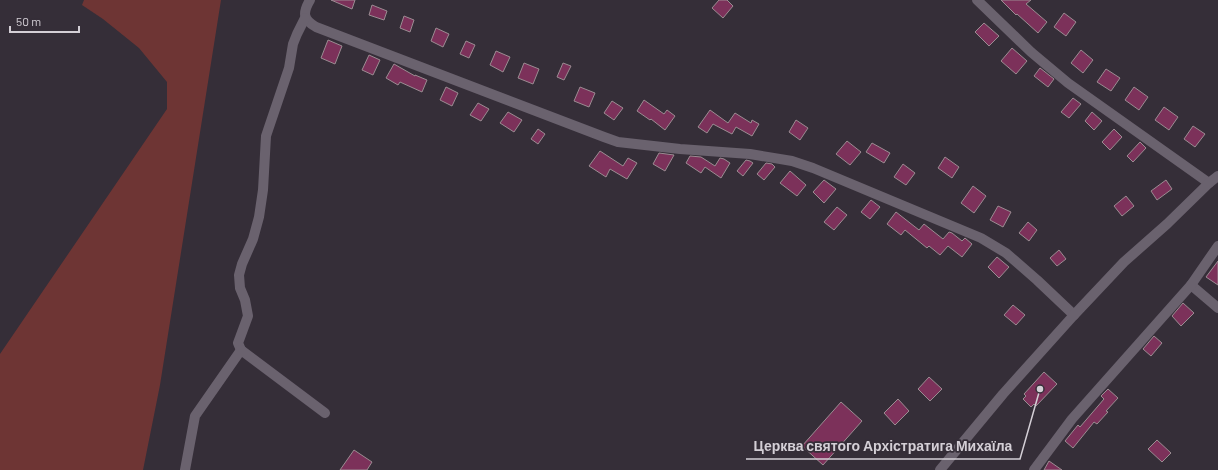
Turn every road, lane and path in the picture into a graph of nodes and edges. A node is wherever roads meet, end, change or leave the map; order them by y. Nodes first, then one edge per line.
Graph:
1 (310, 0) edge
2 (977, 0) edge
3 (305, 18) junction
4 (1218, 176) edge
5 (1209, 183) junction
6 (1218, 246) edge
7 (1191, 285) junction
8 (1218, 308) edge
9 (1074, 315) junction
10 (241, 350) junction
11 (325, 413) dead end
12 (185, 470) edge
13 (940, 470) edge
14 (1034, 470) edge

1 - 3 street
2 - 5 street
3 - 9 street
3 - 10 street
4 - 5 street
5 - 9 street
6 - 7 street
7 - 8 street
7 - 14 street
9 - 13 street
10 - 11 street
10 - 12 street

